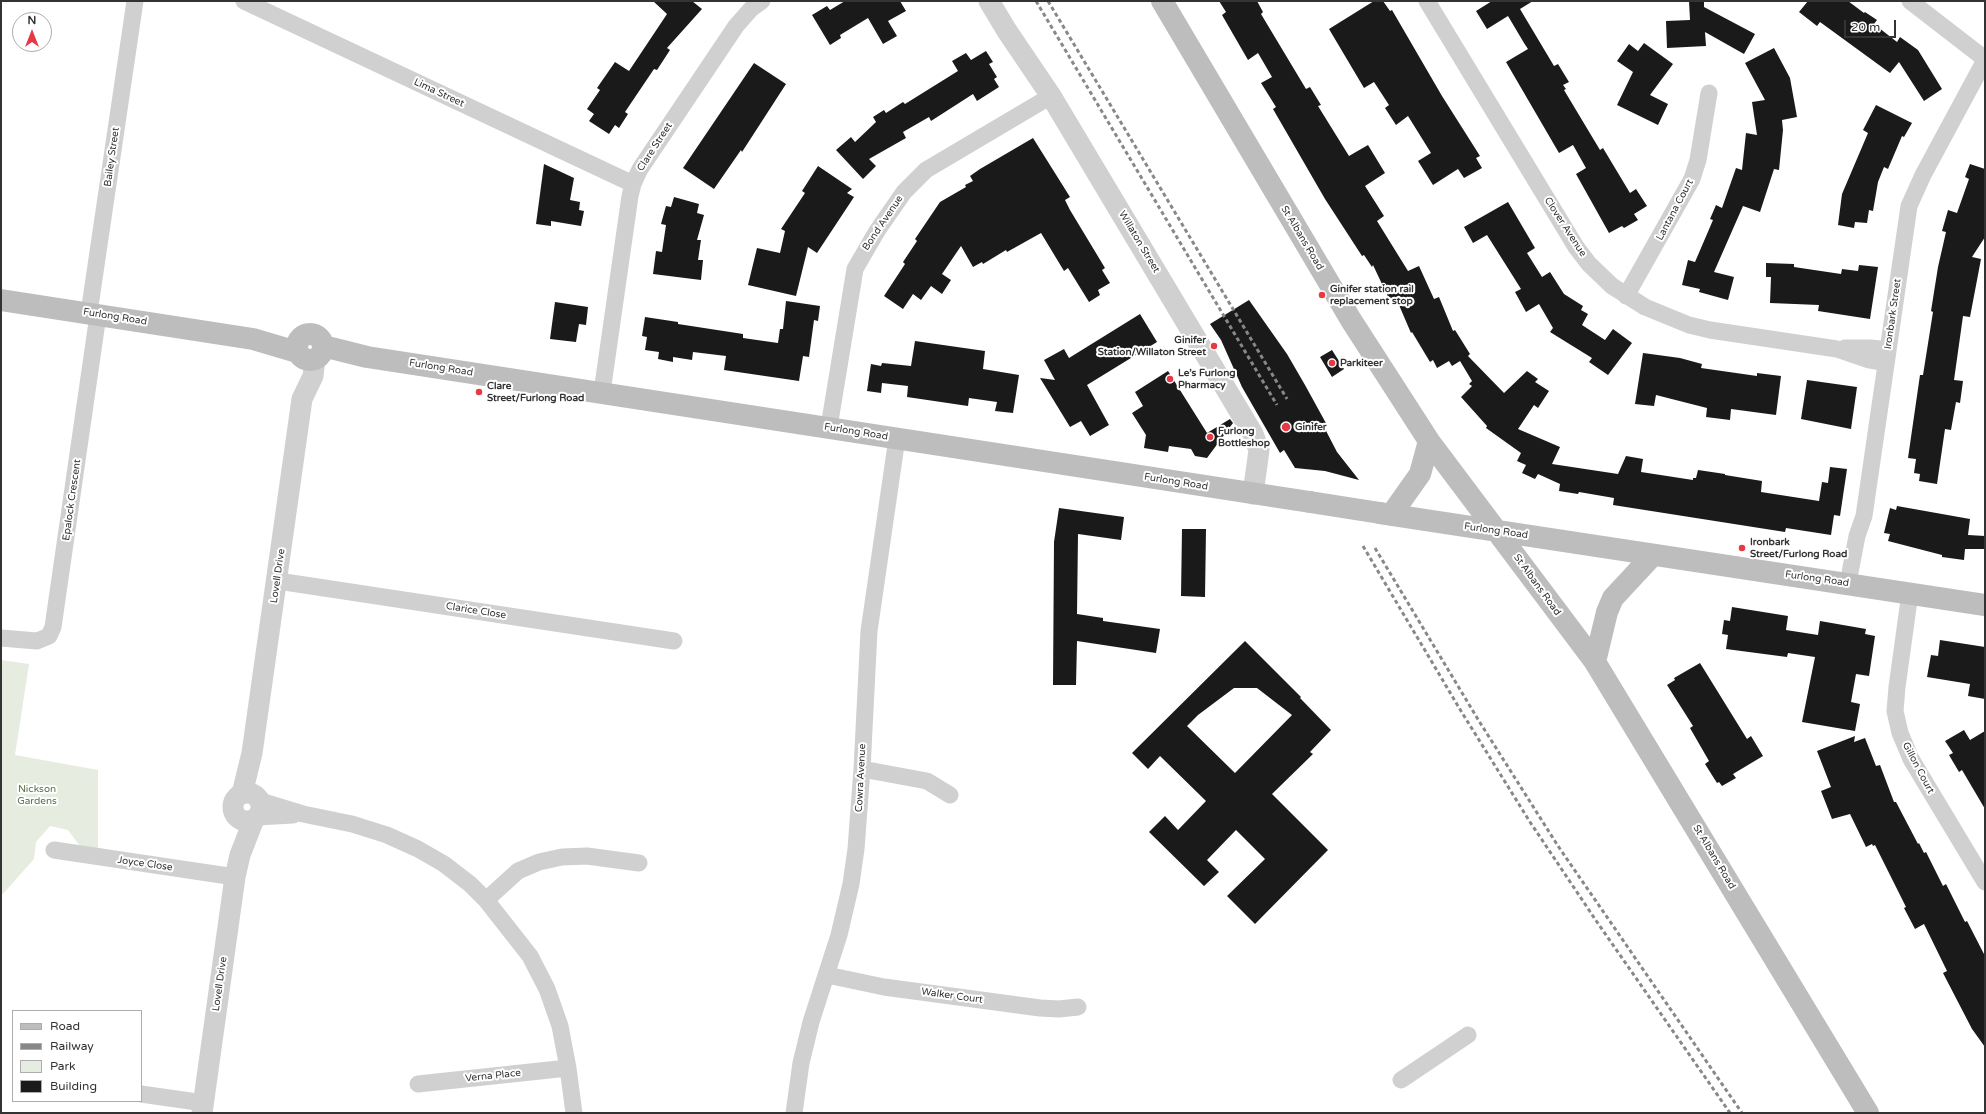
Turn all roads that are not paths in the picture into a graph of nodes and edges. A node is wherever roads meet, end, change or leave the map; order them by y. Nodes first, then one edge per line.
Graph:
1 (135, 1) edge
2 (244, 1) edge
3 (989, 1) edge
4 (1162, 1) edge
5 (1427, 1) edge
6 (1910, 1) edge
7 (752, 4) edge
8 (1985, 59) edge
9 (1709, 93) dead end
10 (1051, 96) junction
11 (633, 184) junction
12 (1626, 296) junction
13 (1, 300) edge
14 (93, 314) junction
15 (309, 352) junction
16 (1887, 357) junction
17 (602, 392) junction
18 (829, 427) junction
19 (897, 438) junction
20 (1429, 441) junction
21 (1253, 494) junction
22 (1386, 514) junction
23 (1499, 532) junction
24 (1653, 555) junction
25 (278, 581) junction
26 (1848, 583) junction
27 (1910, 593) junction
28 (1985, 605) edge
29 (1, 638) edge
30 (674, 641) dead end
31 (1595, 662) junction
32 (862, 769) junction
33 (950, 795) dead end
34 (251, 808) junction
35 (54, 850) dead end
36 (639, 863) dead end
37 (235, 877) junction
38 (1985, 882) edge
39 (486, 900) junction
40 (827, 975) junction
41 (1078, 1007) dead end
42 (1468, 1035) dead end
43 (568, 1068) junction
44 (1401, 1080) dead end
45 (418, 1084) dead end
46 (142, 1094) edge
47 (203, 1108) edge
48 (574, 1113) edge
49 (794, 1113) edge
50 (1868, 1113) edge

1 - 14 street, Bailey Street
2 - 11 street, Lima Street
3 - 10 street, Willaton Street
4 - 20 main road, St Albans Road
5 - 12 street, Clover Avenue
6 - 8 street
7 - 11 street, Clare Street
8 - 16 street, Ironbark Street
9 - 12 street, Lantana Court
10 - 18 street, Bond Avenue
10 - 21 street, Willaton Street
11 - 17 street, Clare Street
12 - 16 street, Clover Avenue
13 - 14 main road, Furlong Road
14 - 15 main road, Furlong Road
14 - 29 street, Epalock Crescent
15 - 17 main road, Furlong Road
15 - 25 street, Lovell Drive
16 - 26 street, Ironbark Street
17 - 18 main road, Furlong Road
18 - 19 main road, Furlong Road
19 - 21 main road, Furlong Road
19 - 32 street, Cowra Avenue
20 - 22 main road
20 - 23 main road, St Albans Road
21 - 22 main road, Furlong Road, bridge
22 - 23 main road, Furlong Road
23 - 24 main road, Furlong Road
23 - 31 main road, St Albans Road
24 - 26 main road, Furlong Road
24 - 31 main road
25 - 30 street, Clarice Close
25 - 34 street, Lovell Drive
26 - 27 main road, Furlong Road
27 - 28 main road, Furlong Road
27 - 38 street, Gillon Court
31 - 50 main road, St Albans Road
32 - 33 street
32 - 40 street, Cowra Avenue
34 - 37 street, Lovell Drive
34 - 39 street
35 - 37 street, Joyce Close
36 - 39 street
37 - 47 street, Lovell Drive
39 - 43 street
40 - 41 street, Walker Court
40 - 49 street, Cowra Avenue
42 - 44 street
43 - 45 street, Verna Place
43 - 48 street
46 - 47 street

